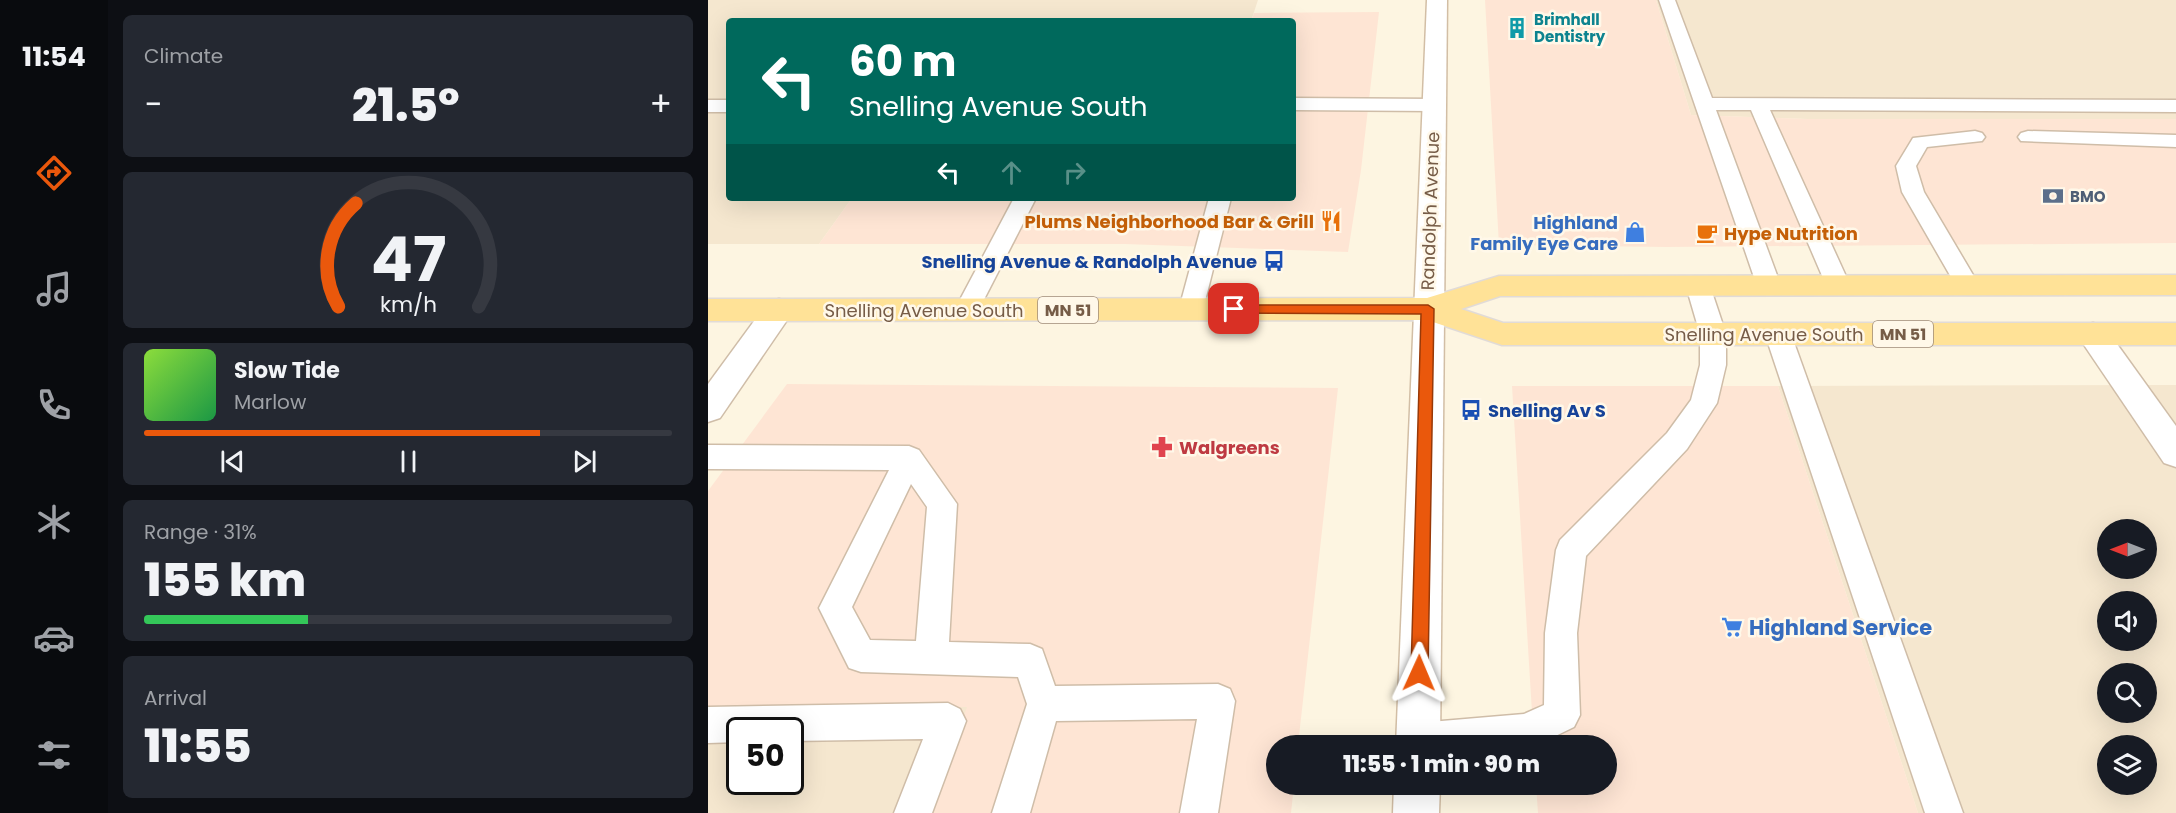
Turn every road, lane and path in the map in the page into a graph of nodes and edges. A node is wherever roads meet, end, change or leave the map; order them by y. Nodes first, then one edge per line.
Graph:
1 (1437, 0) edge
2 (1667, 0) edge
3 (1296, 104) edge
4 (1705, 104) junction
5 (1758, 104) junction
6 (1434, 105) junction
7 (708, 106) edge
8 (726, 106) edge
9 (2176, 106) edge
10 (1975, 137) dead end
11 (2028, 137) dead end
12 (2176, 141) edge
13 (1023, 201) edge
14 (1219, 201) edge
15 (1838, 285) junction
16 (1967, 285) junction
17 (2176, 285) edge
18 (1698, 286) junction
19 (1769, 286) junction
20 (1191, 309) junction
21 (1428, 309) junction
22 (708, 310) edge
23 (779, 310) junction
24 (966, 311) junction
25 (1713, 334) junction
26 (1778, 334) junction
27 (2093, 334) junction
28 (2176, 334) edge
29 (708, 409) edge
30 (2176, 453) edge
31 (708, 457) edge
32 (909, 458) junction
33 (931, 658) junction
34 (1044, 704) junction
35 (708, 725) edge
36 (1418, 735) edge
37 (1496, 735) edge
38 (1417, 795) edge
39 (913, 813) edge
40 (1011, 813) edge
41 (1199, 813) edge
42 (1416, 813) edge
43 (1944, 813) edge

1 - 6 main road, Randolph Avenue
2 - 4 lane
3 - 6 lane
4 - 5 lane
4 - 19 lane
5 - 9 lane
5 - 15 lane
6 - 21 main road, Randolph Avenue
7 - 8 lane
10 - 16 lane
11 - 12 lane
13 - 24 lane
14 - 20 lane
15 - 16 main road, Snelling Avenue South / MN 51
15 - 19 main road, Snelling Avenue South / MN 51
16 - 17 main road, Snelling Avenue South / MN 51
18 - 19 main road, Snelling Avenue South / MN 51
18 - 21 main road, Snelling Avenue South / MN 51
18 - 25 lane
20 - 21 main road, Snelling Avenue South / MN 51
20 - 24 main road, Snelling Avenue South / MN 51
21 - 25 main road, Snelling Avenue South / MN 51
21 - 36 main road, Randolph Avenue
22 - 23 main road, Snelling Avenue South / MN 51
23 - 24 main road, Snelling Avenue South / MN 51
23 - 29 main road
25 - 26 main road, Snelling Avenue South / MN 51
25 - 37 lane
26 - 27 main road, Snelling Avenue South / MN 51
26 - 43 lane
27 - 28 main road, Snelling Avenue South / MN 51
27 - 30 main road
31 - 32 lane
32 - 33 lane
32 - 33 lane
33 - 34 lane
34 - 40 lane
34 - 41 lane
35 - 39 lane
38 - 42 main road

